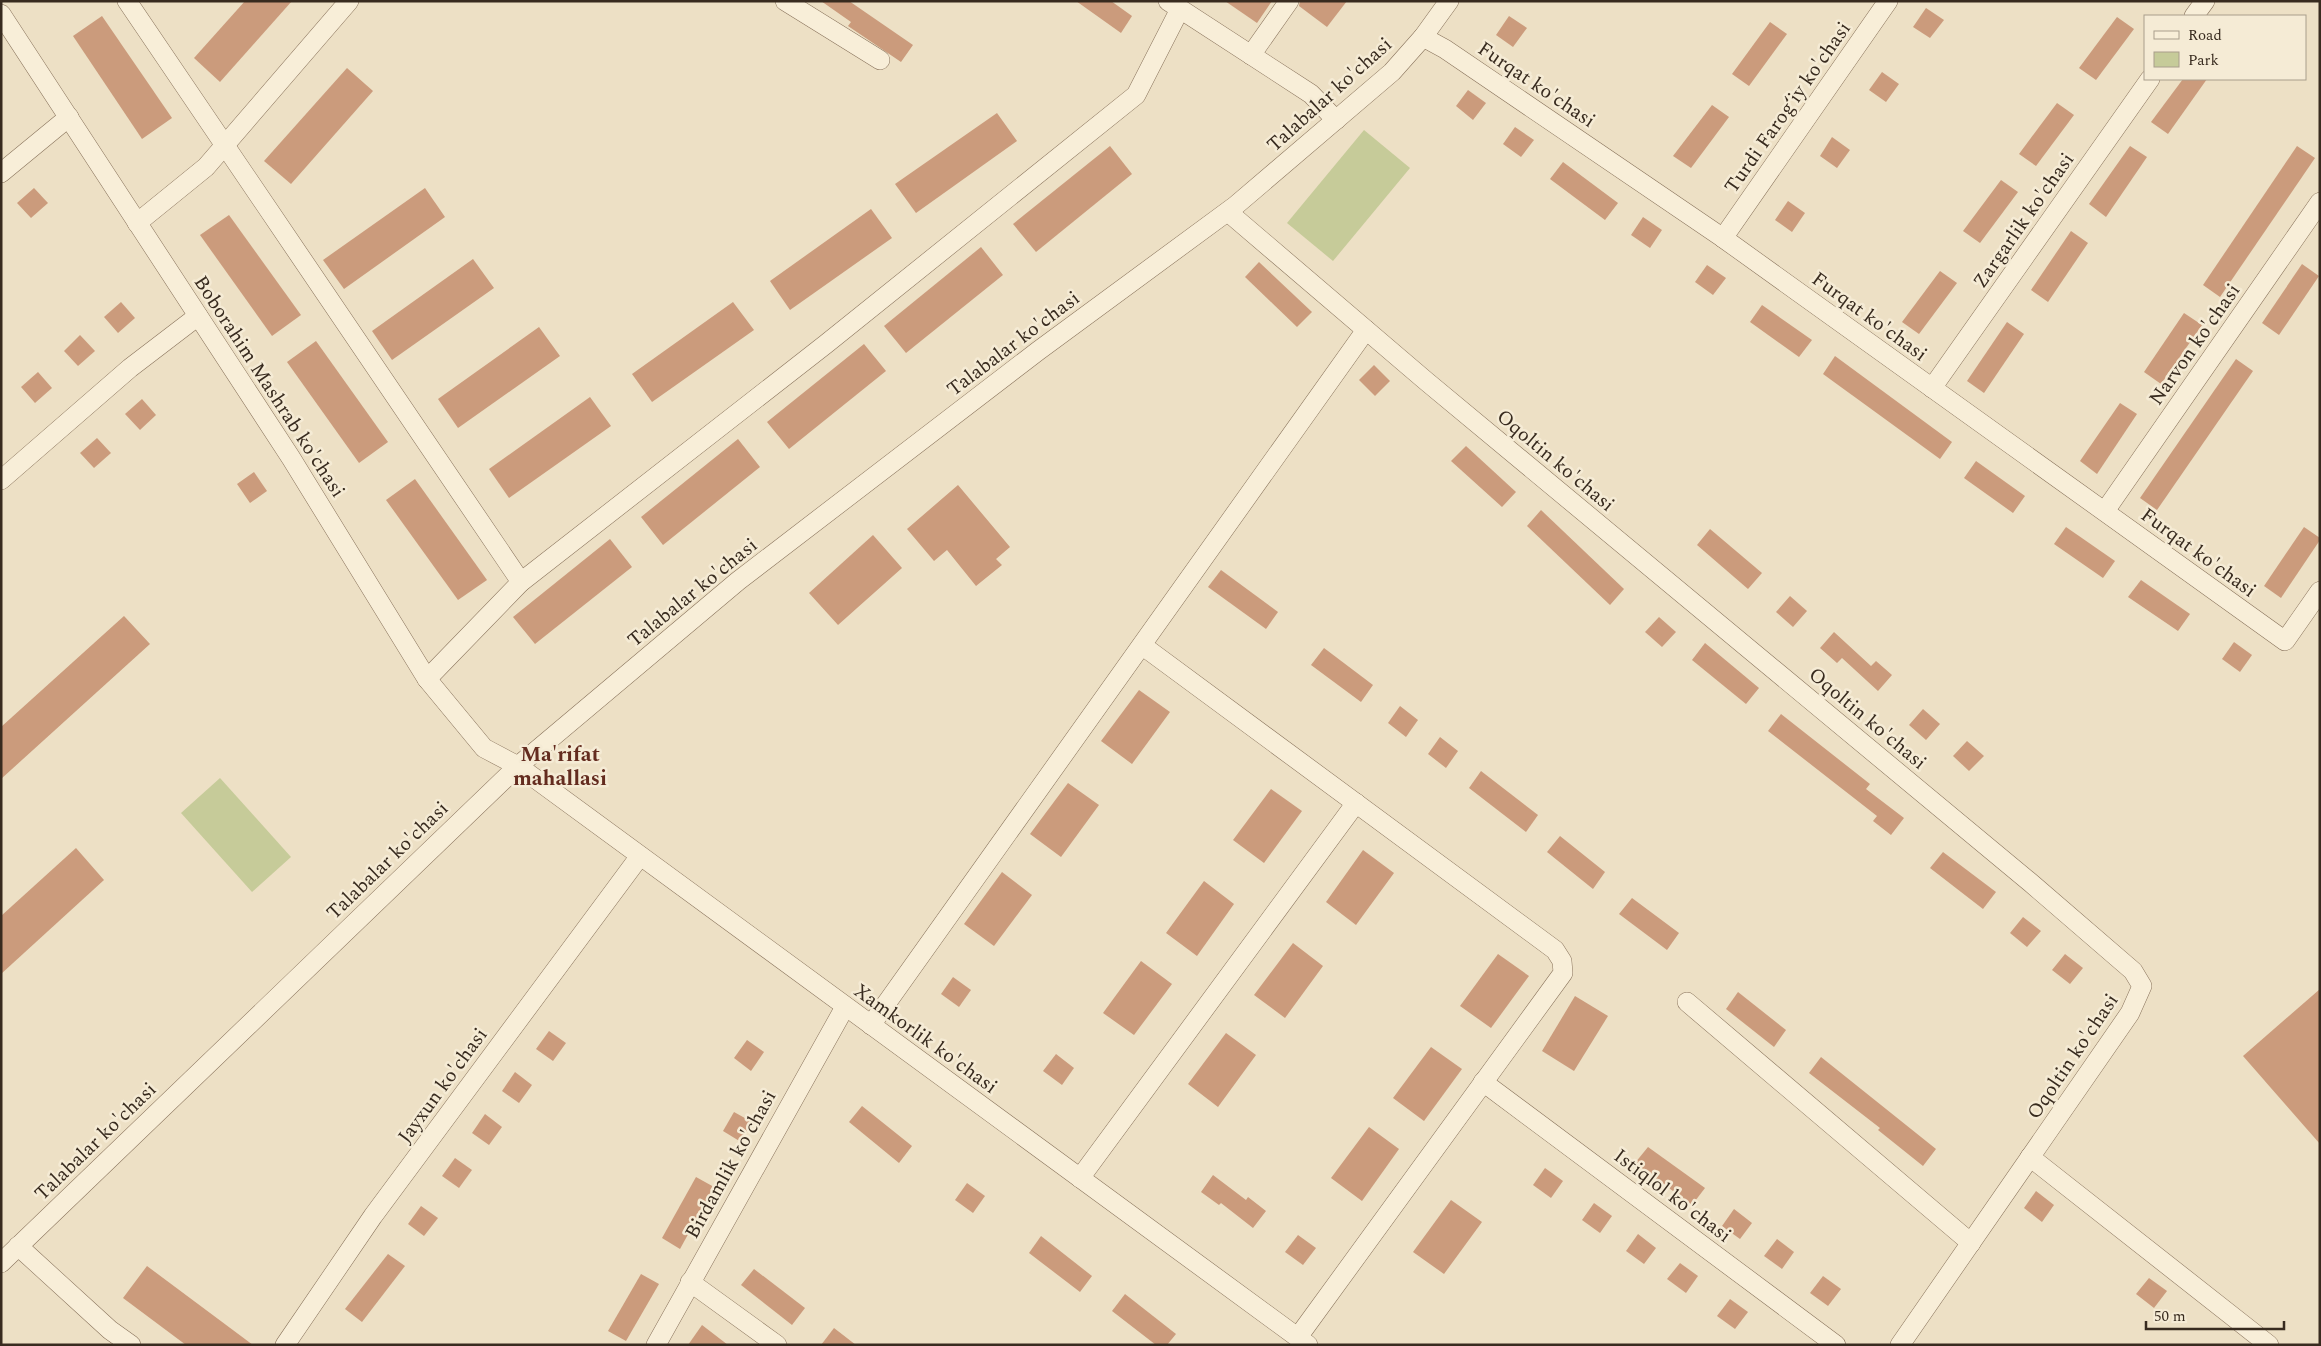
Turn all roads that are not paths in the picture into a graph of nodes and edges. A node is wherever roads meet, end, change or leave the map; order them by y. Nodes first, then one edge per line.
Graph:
1 (127, 1) edge
2 (349, 1) edge
3 (785, 1) edge
4 (1289, 1) edge
5 (1449, 1) edge
6 (1888, 1) edge
7 (2204, 1) edge
8 (1174, 5) edge
9 (1, 14) edge
10 (2195, 15) edge
11 (1423, 37) junction
12 (1250, 55) junction
13 (880, 60) dead end
14 (2149, 80) edge
15 (69, 117) junction
16 (1336, 120) junction
17 (226, 144) junction
18 (1, 174) edge
19 (2320, 202) edge
20 (1228, 212) junction
21 (137, 223) junction
22 (1723, 238) junction
23 (198, 316) junction
24 (1366, 330) junction
25 (1932, 388) junction
26 (1, 480) edge
27 (2105, 512) junction
28 (521, 582) junction
29 (2320, 591) edge
30 (1143, 646) junction
31 (427, 679) junction
32 (518, 766) junction
33 (1356, 803) junction
34 (640, 856) junction
35 (1687, 1002) dead end
36 (845, 1007) junction
37 (871, 1025) junction
38 (1483, 1082) junction
39 (2030, 1158) junction
40 (1080, 1178) junction
41 (1971, 1243) junction
42 (18, 1246) junction
43 (1, 1263) edge
44 (690, 1282) junction
45 (1303, 1341) edge
46 (131, 1345) edge
47 (285, 1345) edge
48 (656, 1345) edge
49 (776, 1345) edge
50 (1836, 1345) edge
51 (1900, 1345) edge
52 (2269, 1345) edge

1 - 17 street
2 - 17 street
3 - 13 street
4 - 12 street
5 - 11 street, Talabalar ko'chasi
6 - 22 street, Turdi Farog‘iy ko'chasi
7 - 10 street
8 - 12 street
8 - 28 street
9 - 15 street, Boborahim Mashrab ko'chasi
11 - 16 street, Talabalar ko'chasi
11 - 22 street, Furqat ko'chasi
12 - 16 street
14 - 25 street, Zargarlik ko'chasi
15 - 18 street
15 - 21 street, Boborahim Mashrab ko'chasi
16 - 20 street, Talabalar ko'chasi
17 - 21 street
17 - 28 street
19 - 27 street, Narvon ko'chasi
20 - 24 street, Oqoltin ko'chasi
20 - 32 street, Talabalar ko'chasi
21 - 23 street, Boborahim Mashrab ko'chasi
22 - 25 street, Furqat ko'chasi
23 - 26 street
23 - 31 street, Boborahim Mashrab ko'chasi
24 - 30 street
24 - 39 street, Oqoltin ko'chasi
25 - 27 street, Furqat ko'chasi
27 - 29 street, Furqat ko'chasi
28 - 31 street
30 - 33 street
30 - 37 street
31 - 32 street, Boborahim Mashrab ko'chasi
32 - 34 street, Xamkorlik ko'chasi
32 - 42 street, Talabalar ko'chasi
33 - 38 street
33 - 40 street
34 - 36 street, Xamkorlik ko'chasi
34 - 47 street, Jayxun ko'chasi
35 - 41 street
36 - 37 street, Xamkorlik ko'chasi
36 - 44 street, Birdamlik ko'chasi
37 - 40 street, Xamkorlik ko'chasi
38 - 45 street
38 - 50 street, Istiqlol ko'chasi
39 - 41 street, Oqoltin ko'chasi
39 - 52 street
40 - 45 street, Xamkorlik ko'chasi
41 - 51 street, Oqoltin ko'chasi
42 - 43 street, Talabalar ko'chasi
42 - 46 street
44 - 48 street, Birdamlik ko'chasi
44 - 49 street

